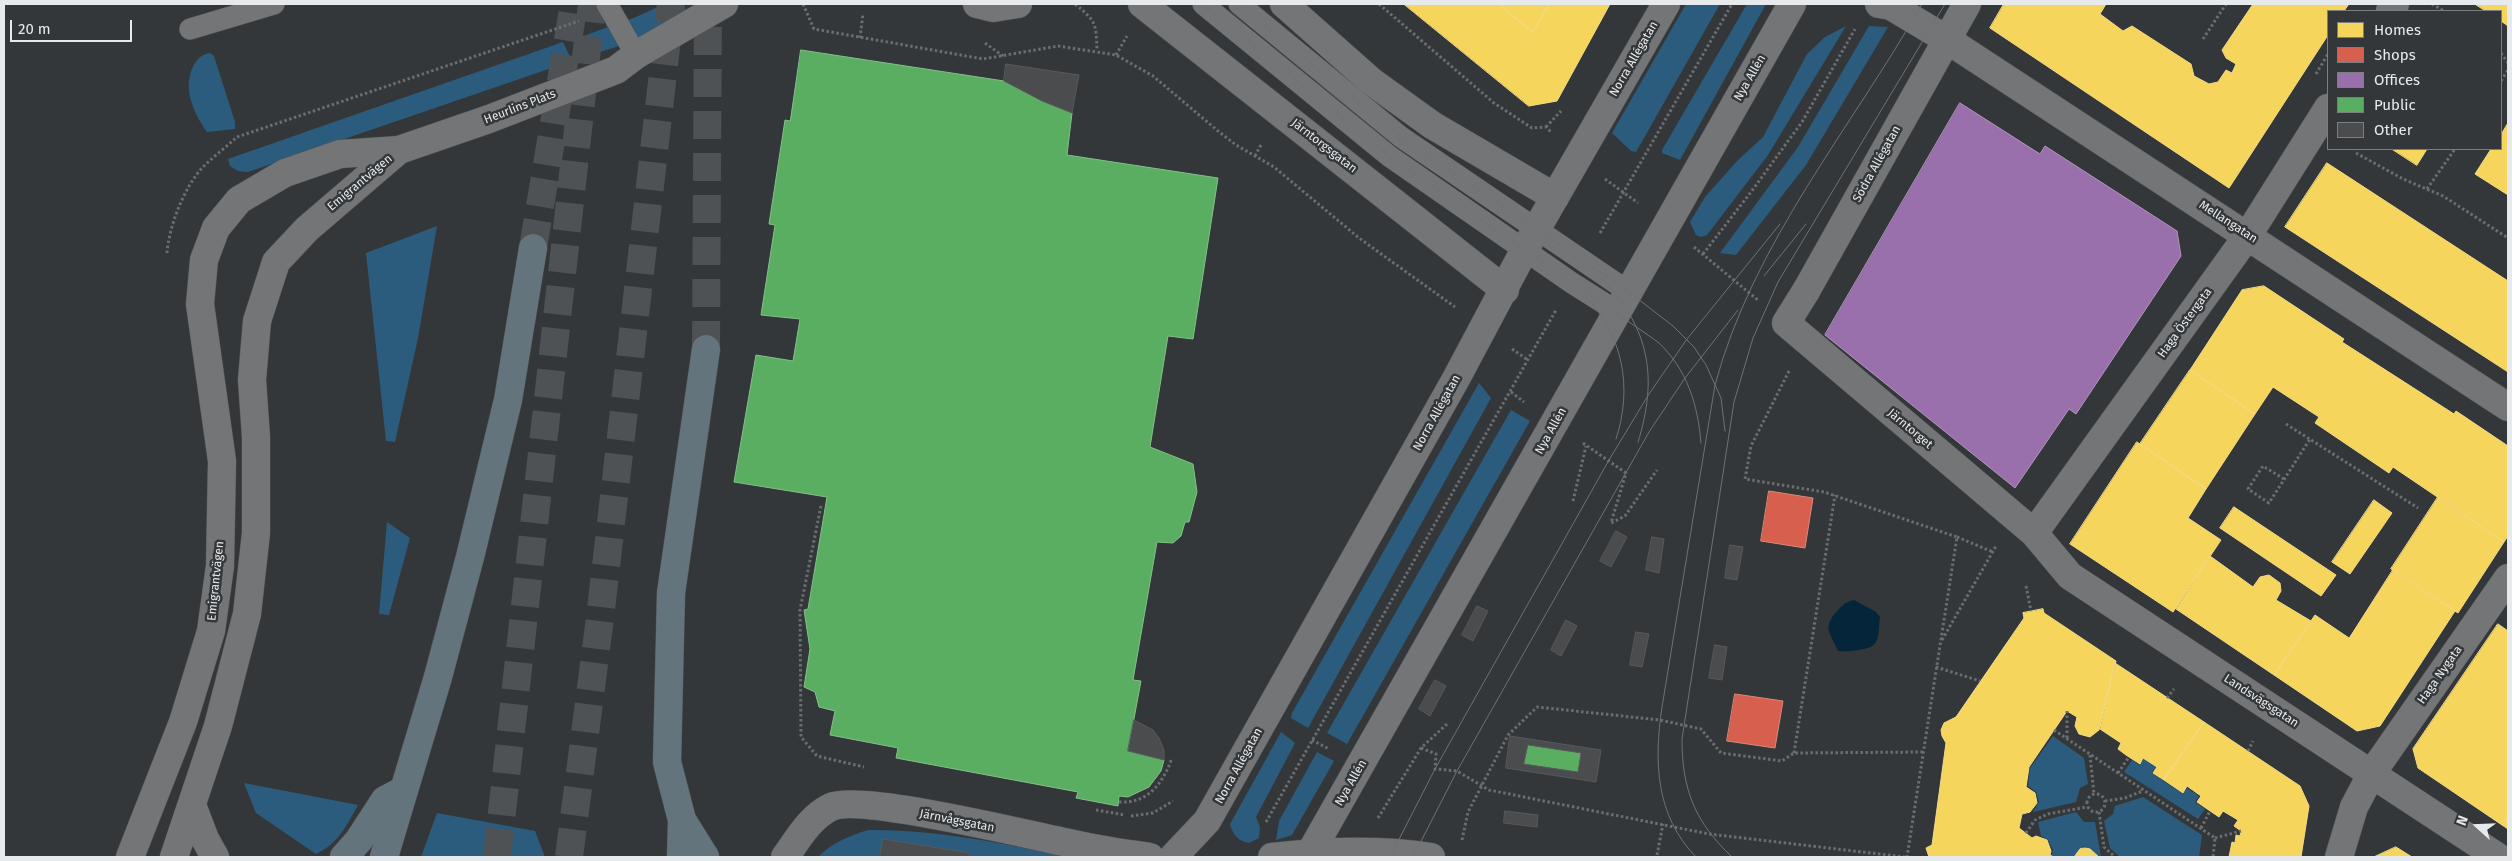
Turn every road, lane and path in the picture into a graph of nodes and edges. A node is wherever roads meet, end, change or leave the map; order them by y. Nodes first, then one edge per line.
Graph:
1 (274, 4) edge
2 (724, 4) edge
3 (803, 4) edge
4 (977, 4) edge
5 (1018, 4) edge
6 (1075, 4) edge
7 (1142, 4) edge
8 (1203, 4) edge
9 (1239, 4) edge
10 (1284, 4) edge
11 (1379, 4) edge
12 (1666, 4) edge
13 (1732, 4) edge
14 (1792, 4) edge
15 (1967, 4) edge
16 (2226, 4) edge
17 (608, 7) edge
18 (1869, 12) edge
19 (863, 14) dead end
20 (190, 29) dead end
21 (860, 38) junction
22 (1946, 39) junction
23 (2202, 39) dead end
24 (1097, 50) junction
25 (636, 55) junction
26 (2327, 110) edge
27 (399, 150) junction
28 (2454, 150) edge
29 (2356, 153) dead end
30 (1577, 159) junction
31 (2427, 189) junction
32 (1624, 193) junction
33 (1555, 197) junction
34 (174, 226) dead end
35 (2248, 235) junction
36 (2508, 238) edge
37 (1531, 240) junction
38 (533, 248) tunnel mouth
39 (1703, 254) dead end
40 (1583, 262) junction
41 (1720, 270) dead end
42 (1572, 283) junction
43 (1505, 290) junction
44 (1624, 302) junction
45 (1786, 323) junction
46 (1483, 328) junction
47 (1808, 343) junction
48 (706, 349) tunnel mouth
49 (1528, 360) junction
50 (1511, 392) junction
51 (2508, 407) edge
52 (1554, 424) junction
53 (2286, 424) dead end
54 (2310, 439) junction
55 (1586, 446) junction
56 (1657, 470) dead end
57 (2284, 479) junction
58 (1836, 495) junction
59 (1573, 501) dead end
60 (821, 506) dead end
61 (2418, 508) dead end
62 (2013, 515) junction
63 (2034, 533) junction
64 (1957, 537) junction
65 (1993, 552) junction
66 (2508, 578) edge
67 (2026, 586) dead end
68 (2030, 612) dead end
69 (1941, 643) junction
70 (1936, 667) junction
71 (1980, 681) dead end
72 (2174, 689) dead end
73 (2167, 698) dead end
74 (2067, 711) dead end
75 (1447, 724) dead end
76 (2054, 730) dead end
77 (2067, 738) junction
78 (2253, 740) dead end
79 (1421, 748) junction
80 (2248, 751) dead end
81 (1923, 752) junction
82 (1794, 753) junction
83 (2090, 755) junction
84 (2129, 757) dead end
85 (1172, 758) dead end
86 (872, 768) dead end
87 (2118, 773) junction
88 (2372, 773) junction
89 (1399, 782) dead end
90 (1480, 787) junction
91 (404, 790) junction
92 (2144, 790) junction
93 (2094, 794) junction
94 (1176, 798) dead end
95 (2105, 801) junction
96 (1119, 802) dead end
97 (192, 805) junction
98 (2087, 807) junction
99 (1089, 809) dead end
100 (2210, 811) dead end
101 (2099, 812) junction
102 (682, 820) junction
103 (1663, 824) junction
104 (1265, 826) dead end
105 (2201, 828) junction
106 (2241, 831) dead end
107 (2026, 833) dead end
108 (2215, 838) junction
109 (1461, 844) dead end
110 (1310, 855) edge
111 (1656, 855) dead end
112 (1422, 856) edge
113 (130, 857) edge
114 (174, 857) edge
115 (215, 857) edge
116 (344, 857) edge
117 (384, 857) edge
118 (680, 857) edge
119 (705, 857) edge
120 (785, 857) edge
121 (1150, 857) edge
122 (1173, 857) edge
123 (1272, 857) edge
124 (1906, 857) edge
125 (2114, 857) edge
126 (2213, 857) edge
127 (2339, 857) edge
128 (2498, 857) edge

1 - 20 lane
2 - 25 street, Heurlins Plats
3 - 21 path
4 - 5 street
6 - 24 path
7 - 43 street, Järntorgsgatan
8 - 37 lane
9 - 37 lane
10 - 33 street
11 - 30 path
12 - 30 street, Norra Allégatan
13 - 32 path
14 - 44 street, Nya Allén
15 - 22 street, Södra Allégatan
16 - 23 path
17 - 25 lane
17 - 34 path
18 - 22 street, Mellangatan
18 - 39 path
19 - 21 path
21 - 24 path
22 - 35 street, Mellangatan
22 - 45 street, Södra Allégatan
24 - 46 path
25 - 27 street, Heurlins Plats
26 - 35 street, Haga Östergata
27 - 97 street, Emigrantvägen
27 - 113 street, Emigrantvägen
28 - 31 path
29 - 31 path
30 - 32 path
30 - 33 street, Norra Allégatan
31 - 36 path
32 - 40 path
33 - 37 street, Norra Allégatan
35 - 51 street, Mellangatan
35 - 63 street, Haga Östergata
37 - 40 lane
37 - 42 lane
37 - 43 street, Norra Allégatan
38 - 91 highway
40 - 44 lane
41 - 45 path
42 - 44 lane
42 - 49 path
43 - 46 street, Norra Allégatan
44 - 52 street, Nya Allén
45 - 47 street, Järntorget
46 - 49 path
46 - 122 street, Norra Allégatan
47 - 58 path
47 - 62 street, Järntorget
48 - 102 highway
49 - 50 path
50 - 52 path
50 - 104 path
52 - 55 path
52 - 110 street, Nya Allén
53 - 54 path
54 - 57 path
54 - 61 path
55 - 56 path
55 - 59 path
57 - 57 path
58 - 64 path
58 - 82 path
60 - 86 path
62 - 63 street, Järntorget
62 - 65 path
63 - 88 street, Landsvägsgatan
64 - 65 path
64 - 69 path
65 - 69 path
66 - 88 street, Haga Nygata
67 - 68 path
69 - 70 path
70 - 71 path
70 - 81 path
72 - 73 path
74 - 77 path
75 - 79 path
76 - 77 path
77 - 83 path
78 - 80 path
79 - 89 path
79 - 90 path
81 - 82 path
81 - 124 path
82 - 90 path
83 - 87 path
83 - 93 path
84 - 87 path
85 - 96 path
87 - 92 path
88 - 127 street, Haga Nygata
88 - 128 street, Landsvägsgatan
90 - 103 path
90 - 109 path
91 - 116 highway
91 - 117 highway
92 - 95 path
92 - 105 path
93 - 95 path
93 - 98 path
94 - 99 path
95 - 101 path
97 - 114 street, Emigrantvägen
97 - 115 street
98 - 101 path
98 - 107 path
100 - 105 path
101 - 125 path
102 - 118 highway
102 - 119 highway
103 - 111 path
103 - 124 path
105 - 108 path
106 - 108 path
108 - 126 path
110 - 112 street
110 - 123 street
120 - 121 street, Järnvågsgatan

